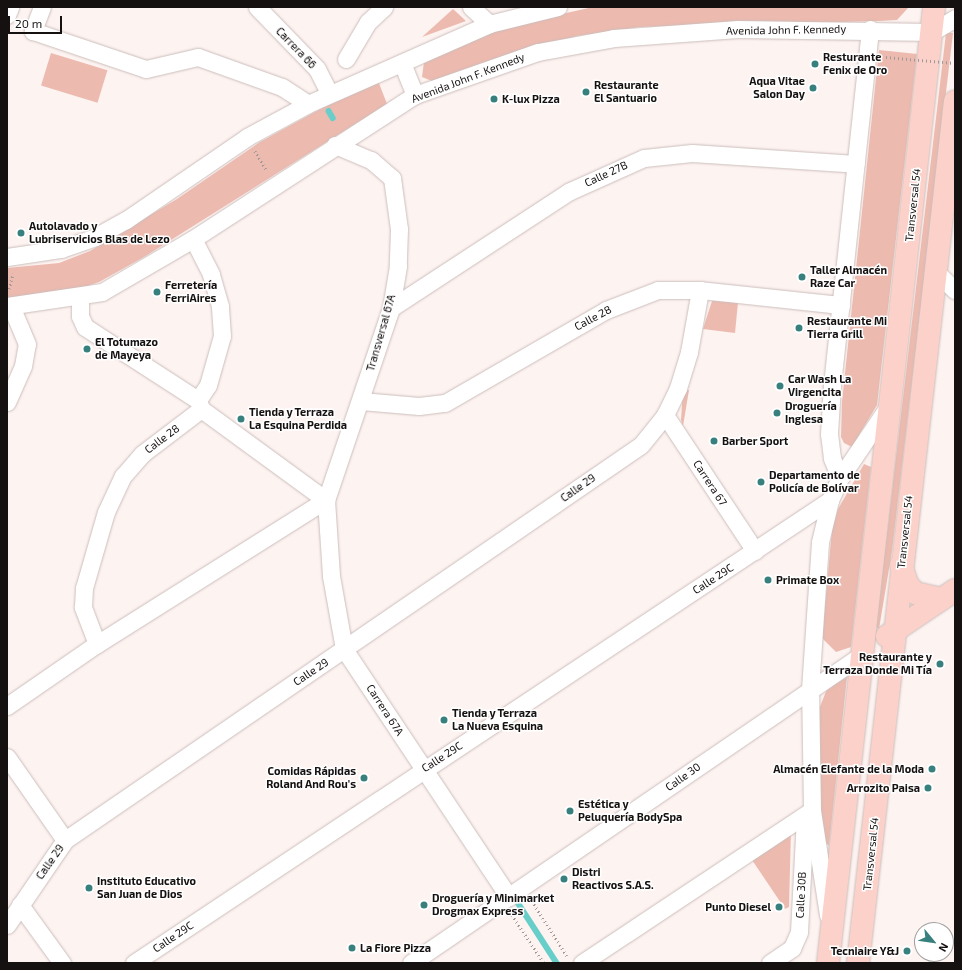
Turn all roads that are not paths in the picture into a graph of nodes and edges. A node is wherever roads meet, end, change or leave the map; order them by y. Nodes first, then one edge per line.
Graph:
1 (10, 7) edge
2 (42, 7) edge
3 (256, 7) edge
4 (384, 7) edge
5 (471, 7) edge
6 (558, 7) edge
7 (934, 7) edge
8 (7, 15) edge
9 (955, 18) edge
10 (489, 24) junction
11 (870, 29) junction
12 (932, 32) junction
13 (346, 59) dead end
14 (402, 64) junction
15 (333, 92) junction
16 (415, 95) junction
17 (955, 101) edge
18 (308, 104) junction
19 (336, 145) junction
20 (856, 164) junction
21 (193, 239) junction
22 (7, 257) edge
23 (935, 271) junction
24 (700, 290) junction
25 (955, 290) edge
26 (80, 298) junction
27 (9, 302) edge
28 (841, 305) junction
29 (390, 308) junction
30 (361, 401) junction
31 (7, 402) edge
32 (891, 404) junction
33 (200, 405) junction
34 (665, 415) junction
35 (840, 478) junction
36 (326, 500) junction
37 (830, 500) junction
38 (755, 551) junction
39 (901, 560) junction
40 (948, 595) edge
41 (895, 630) junction
42 (97, 644) junction
43 (344, 649) junction
44 (863, 654) junction
45 (810, 689) junction
46 (7, 706) edge
47 (7, 757) edge
48 (424, 769) junction
49 (809, 812) junction
50 (65, 840) junction
51 (506, 899) junction
52 (20, 905) junction
53 (7, 926) edge
54 (830, 927) junction
55 (62, 963) edge
56 (134, 963) edge
57 (411, 963) edge
58 (582, 963) edge
59 (770, 963) edge
60 (828, 963) edge
61 (858, 963) edge

1 - 8 street
2 - 18 street
3 - 15 street, Carrera 66
4 - 13 street
5 - 10 street
6 - 10 street
7 - 12 main road, Transversal 54
9 - 12 street
10 - 14 street
11 - 12 street, Avenida John F. Kennedy
11 - 16 street, Avenida John F. Kennedy
11 - 20 street
12 - 32 main road, Transversal 54
14 - 15 street
14 - 16 street
15 - 18 street
16 - 19 street, Avenida John F. Kennedy
17 - 23 main road, Transversal 54
18 - 22 street
19 - 21 street, Avenida John F. Kennedy
19 - 29 street, Transversal 67A
20 - 28 street
20 - 29 street, Calle 27B
21 - 26 street, Avenida John F. Kennedy
21 - 33 street, Calle 28
23 - 25 street
23 - 39 main road, Transversal 54
24 - 28 street, Calle 28
24 - 30 street, Calle 28
24 - 34 street, Calle 29
26 - 27 street, Avenida John F. Kennedy
26 - 33 street
27 - 31 street
28 - 35 street
29 - 30 street, Transversal 67A
30 - 36 street, Transversal 67A
32 - 35 street, Transversal 54
32 - 44 main road, Transversal 54
33 - 36 street
33 - 42 street, Calle 28
34 - 38 street, Carrera 67
34 - 43 street, Calle 29
35 - 37 street, Transversal 54
36 - 42 street
36 - 43 street, Carrera 67A
37 - 38 street, Calle 29C
37 - 45 street, Transversal 54
38 - 48 street, Calle 29C
39 - 40 main road
39 - 41 main road, Transversal 54
40 - 41 main road, Calle 30
41 - 44 main road, Calle 30
41 - 61 main road, Transversal 54
42 - 46 street
43 - 48 street, Carrera 67A
43 - 50 street, Calle 29
44 - 45 street, Calle 30
44 - 54 main road, Transversal 54
45 - 49 street, Transversal 54
45 - 51 street, Calle 30
47 - 50 street
48 - 51 street, Carrera 67A
48 - 56 street, Calle 29C
49 - 54 street, Transversal 54
49 - 58 street
49 - 59 street, Calle 30B
50 - 52 street, Calle 29
51 - 57 street, Calle 30
52 - 53 street, Calle 29
52 - 55 street
54 - 60 main road, Transversal 54

